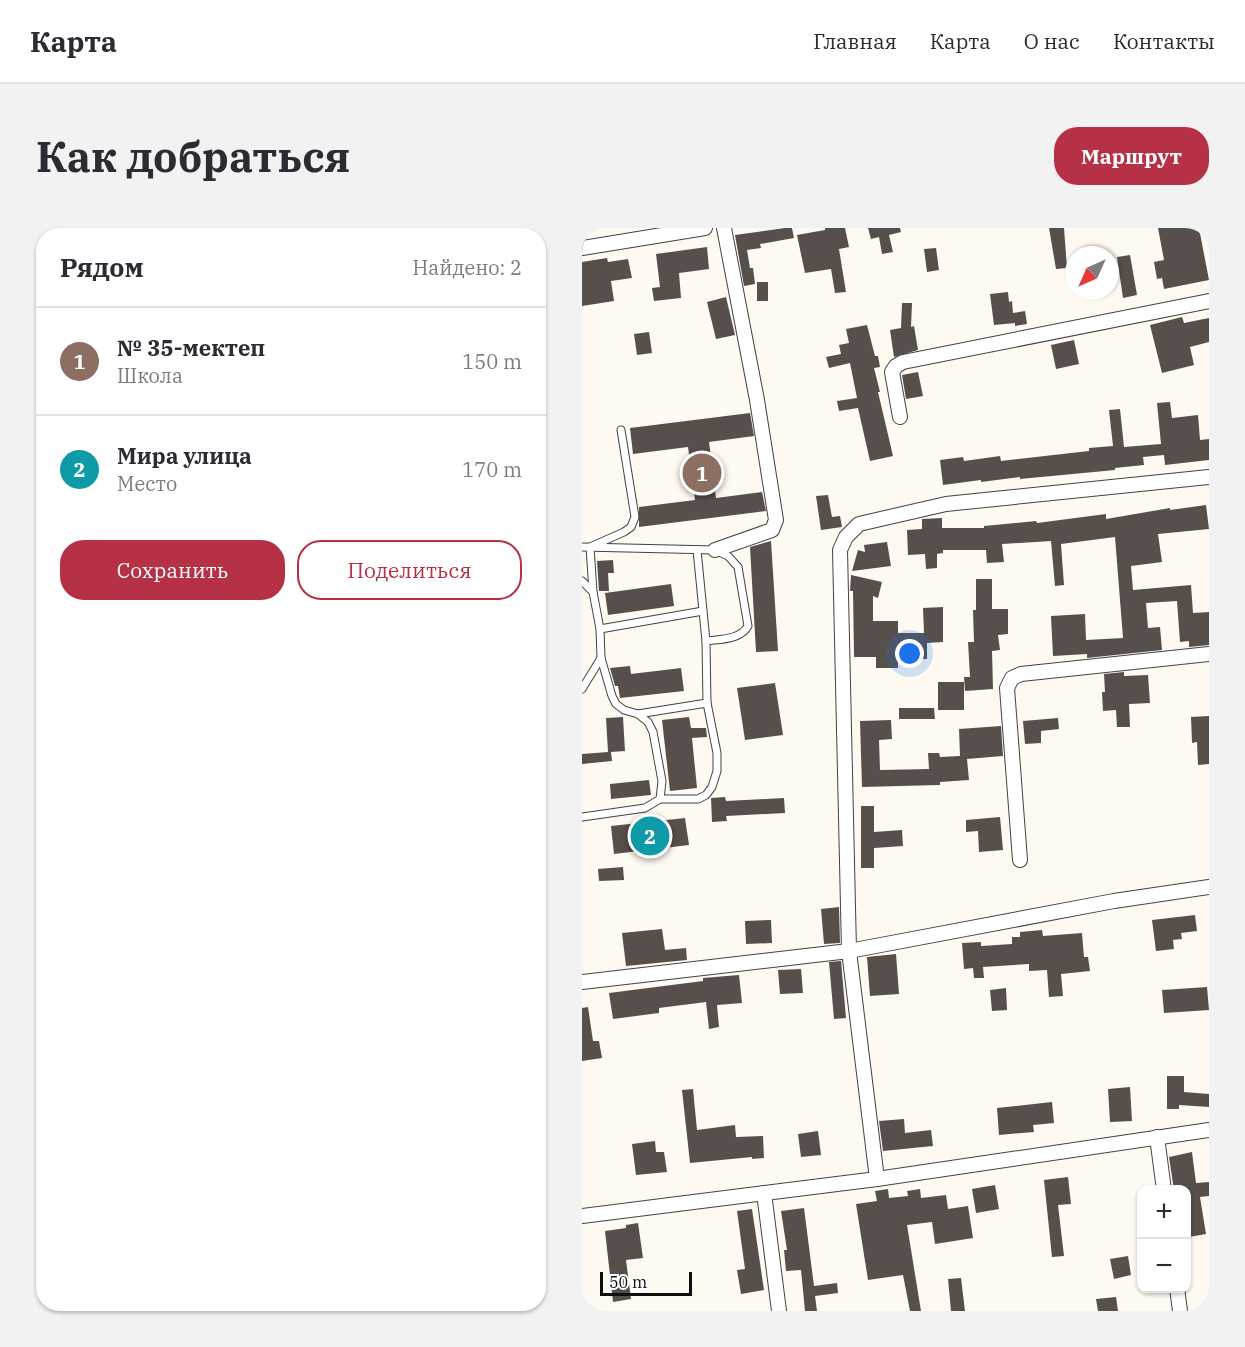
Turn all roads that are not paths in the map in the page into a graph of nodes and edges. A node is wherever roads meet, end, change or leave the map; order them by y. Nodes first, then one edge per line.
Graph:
1 (705, 228) edge
2 (724, 228) edge
3 (622, 235) edge
4 (582, 248) edge
5 (1209, 301) edge
6 (900, 417) dead end
7 (621, 430) dead end
8 (1209, 477) edge
9 (586, 547) edge
10 (697, 550) junction
11 (715, 550) junction
12 (582, 581) edge
13 (593, 592) junction
14 (703, 611) junction
15 (600, 629) junction
16 (706, 641) junction
17 (1209, 654) edge
18 (601, 658) junction
19 (582, 689) edge
20 (707, 703) junction
21 (638, 714) junction
22 (660, 799) junction
23 (582, 817) edge
24 (1020, 860) dead end
25 (1209, 887) edge
26 (849, 951) junction
27 (582, 982) edge
28 (1209, 1130) edge
29 (1157, 1137) junction
30 (877, 1179) junction
31 (1163, 1185) edge
32 (764, 1193) junction
33 (582, 1216) edge
34 (1178, 1293) edge
35 (779, 1311) edge
36 (1180, 1311) edge

1 - 3 street
2 - 11 street
3 - 4 street
5 - 6 street
7 - 9 lane
8 - 26 street
9 - 10 lane
9 - 13 lane
10 - 11 lane
10 - 14 lane
11 - 16 lane
12 - 13 lane
13 - 15 lane
14 - 15 lane
14 - 16 lane
15 - 18 lane
16 - 20 lane
17 - 24 street
18 - 19 lane
18 - 21 lane
20 - 21 lane
20 - 22 lane
21 - 22 lane
22 - 23 lane
25 - 26 street
26 - 27 street
26 - 30 street
28 - 29 street
29 - 30 street
29 - 31 street
30 - 32 street
32 - 33 street
32 - 35 street
34 - 36 street

